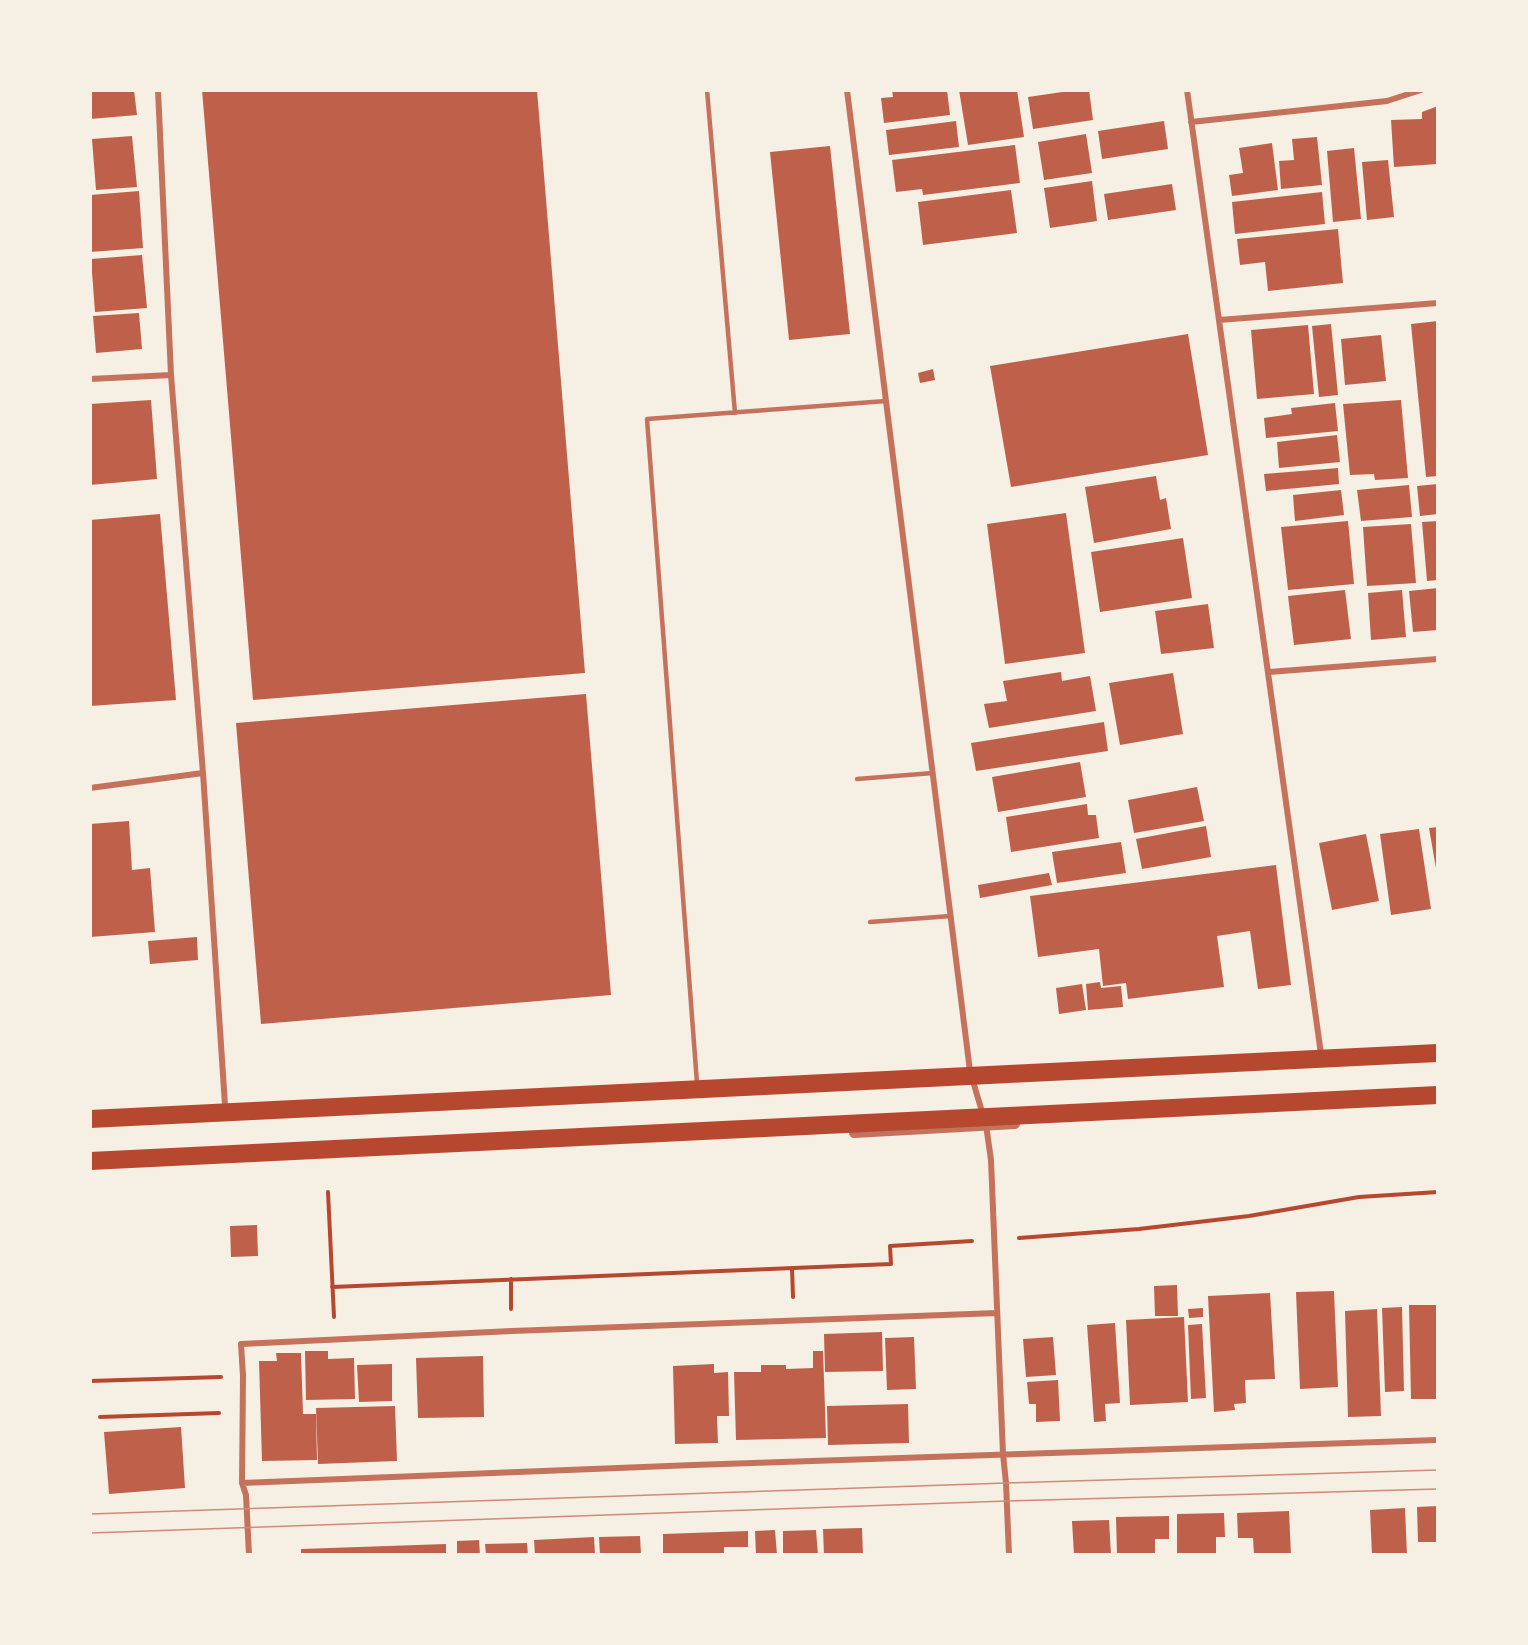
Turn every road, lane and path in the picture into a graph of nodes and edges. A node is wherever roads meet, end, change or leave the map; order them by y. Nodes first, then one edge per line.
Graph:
1 (158, 90) edge
2 (707, 90) edge
3 (847, 90) edge
4 (1187, 90) edge
5 (1421, 90) edge
6 (1191, 122) junction
7 (1438, 303) edge
8 (1219, 320) junction
9 (171, 375) junction
10 (90, 380) edge
11 (886, 401) junction
12 (735, 413) junction
13 (1438, 658) edge
14 (1269, 672) junction
15 (933, 773) junction
16 (203, 774) junction
17 (857, 779) dead end
18 (90, 788) edge
19 (951, 916) junction
20 (870, 922) dead end
21 (1438, 1048) edge
22 (1438, 1053) edge
23 (1321, 1054) junction
24 (970, 1071) junction
25 (697, 1083) junction
26 (1438, 1095) edge
27 (1438, 1102) edge
28 (225, 1105) junction
29 (90, 1112) edge
30 (90, 1119) edge
31 (987, 1126) junction
32 (90, 1161) edge
33 (90, 1168) edge
34 (328, 1192) dead end
35 (1438, 1192) edge
36 (1012, 1239) dead end
37 (977, 1241) dead end
38 (332, 1287) junction
39 (333, 1312) dead end
40 (997, 1313) junction
41 (243, 1376) junction
42 (90, 1381) edge
43 (219, 1413) dead end
44 (100, 1417) dead end
45 (1438, 1440) edge
46 (1003, 1454) junction
47 (242, 1483) junction
48 (249, 1555) edge
49 (1009, 1555) edge

1 - 9 street
2 - 12 lane
3 - 11 street
4 - 6 street
5 - 6 street
6 - 8 street
7 - 8 street
8 - 14 street
9 - 10 street
9 - 16 street
11 - 12 lane
11 - 15 street
12 - 25 lane
13 - 14 street
14 - 23 street
15 - 17 lane
15 - 19 street
16 - 18 street
16 - 28 street
19 - 20 lane
19 - 24 street
21 - 23 street
22 - 30 highway
23 - 24 street
24 - 25 street
24 - 31 street
25 - 28 street
26 - 32 highway
27 - 31 street
28 - 29 street
31 - 33 street
31 - 40 street
34 - 38 path
35 - 36 path
37 - 38 path
38 - 39 path
40 - 41 street
40 - 46 street
41 - 42 path
41 - 47 street
43 - 44 path
45 - 46 street
46 - 47 street
46 - 49 street
47 - 48 street

